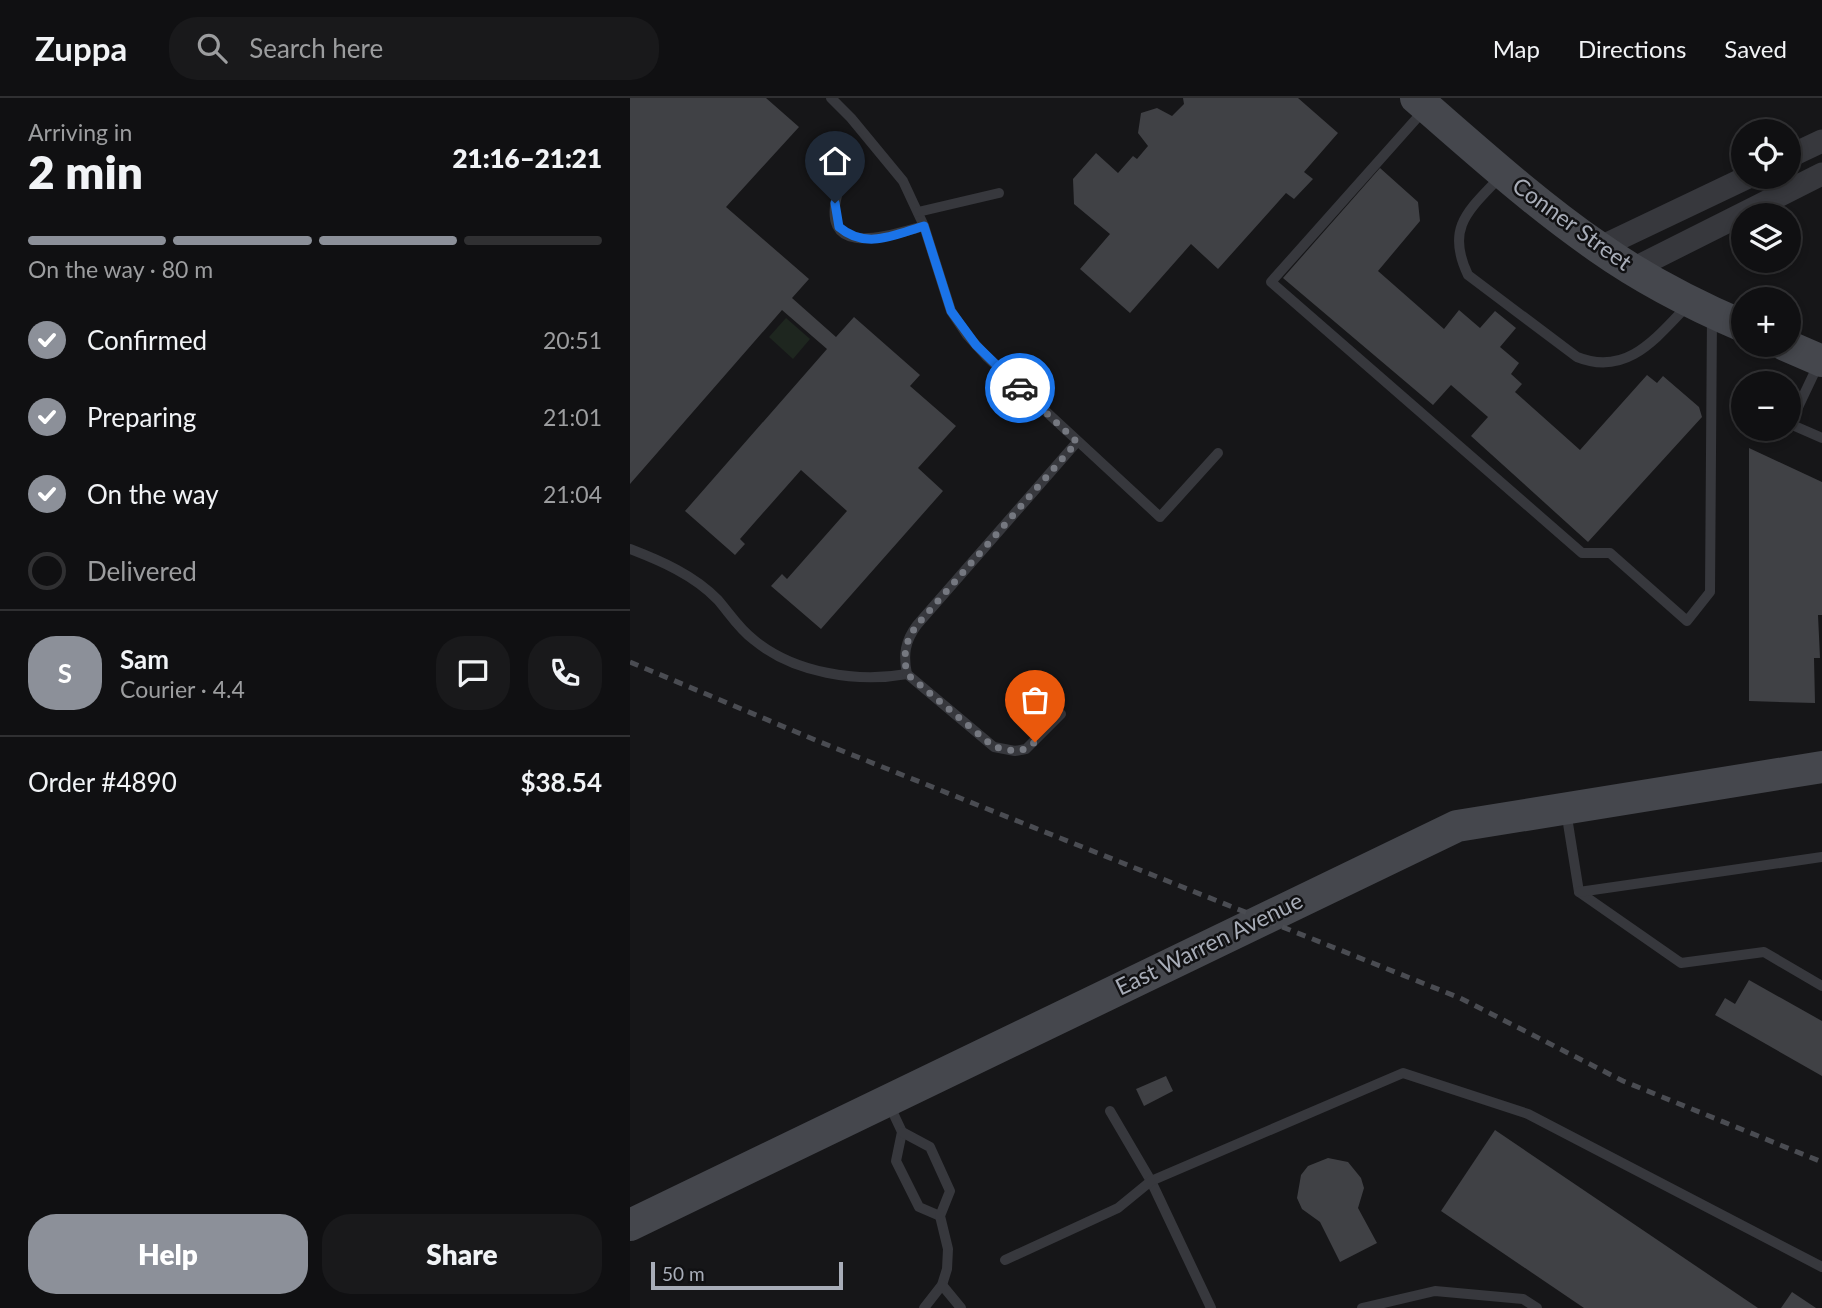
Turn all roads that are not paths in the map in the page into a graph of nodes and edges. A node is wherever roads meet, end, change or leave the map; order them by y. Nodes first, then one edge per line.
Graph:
1 (831, 98) edge
2 (1421, 102) edge
3 (1822, 141) edge
4 (1801, 151) edge
5 (1503, 174) junction
6 (1822, 174) edge
7 (1731, 185) edge
8 (838, 192) dead end
9 (999, 193) dead end
10 (918, 212) junction
11 (924, 226) junction
12 (1599, 248) junction
13 (1633, 269) junction
14 (1702, 307) junction
15 (1731, 320) edge
16 (1801, 352) edge
17 (1821, 361) edge
18 (1801, 402) edge
19 (1801, 429) edge
20 (1822, 438) edge
21 (1077, 442) junction
22 (1218, 453) dead end
23 (630, 549) edge
24 (907, 674) junction
25 (1061, 714) dead end
26 (1822, 767) edge
27 (1565, 808) junction
28 (1822, 857) edge
29 (1579, 892) junction
30 (1822, 986) edge
31 (887, 1100) junction
32 (1110, 1111) dead end
33 (902, 1132) junction
34 (1151, 1181) junction
35 (940, 1216) junction
36 (630, 1225) edge
37 (1005, 1259) dead end
38 (1822, 1267) edge
39 (942, 1285) junction
40 (1400, 1303) edge
41 (925, 1308) edge
42 (961, 1308) edge
43 (1211, 1308) edge
44 (1362, 1308) edge
45 (1536, 1308) edge

1 - 10 lane
2 - 5 main road, Conner Street
2 - 14 lane
3 - 4 street
5 - 12 main road, Conner Street
5 - 14 lane
6 - 13 street
7 - 12 street
8 - 11 lane
9 - 10 lane
10 - 11 lane
11 - 21 lane
12 - 13 main road, Conner Street
13 - 14 main road, Conner Street
14 - 15 main road, Conner Street
16 - 17 main road
17 - 18 lane
19 - 20 lane
21 - 22 lane
21 - 24 lane
23 - 24 lane
24 - 25 lane
26 - 27 main road, East Warren Avenue
27 - 29 lane
27 - 31 main road, East Warren Avenue
28 - 29 lane
29 - 30 lane
31 - 33 lane
31 - 36 main road, East Warren Avenue
32 - 34 lane
33 - 35 lane
33 - 35 lane
34 - 37 lane
34 - 38 lane
34 - 43 lane
35 - 39 lane
39 - 41 lane
39 - 42 lane
40 - 44 lane
40 - 45 lane

